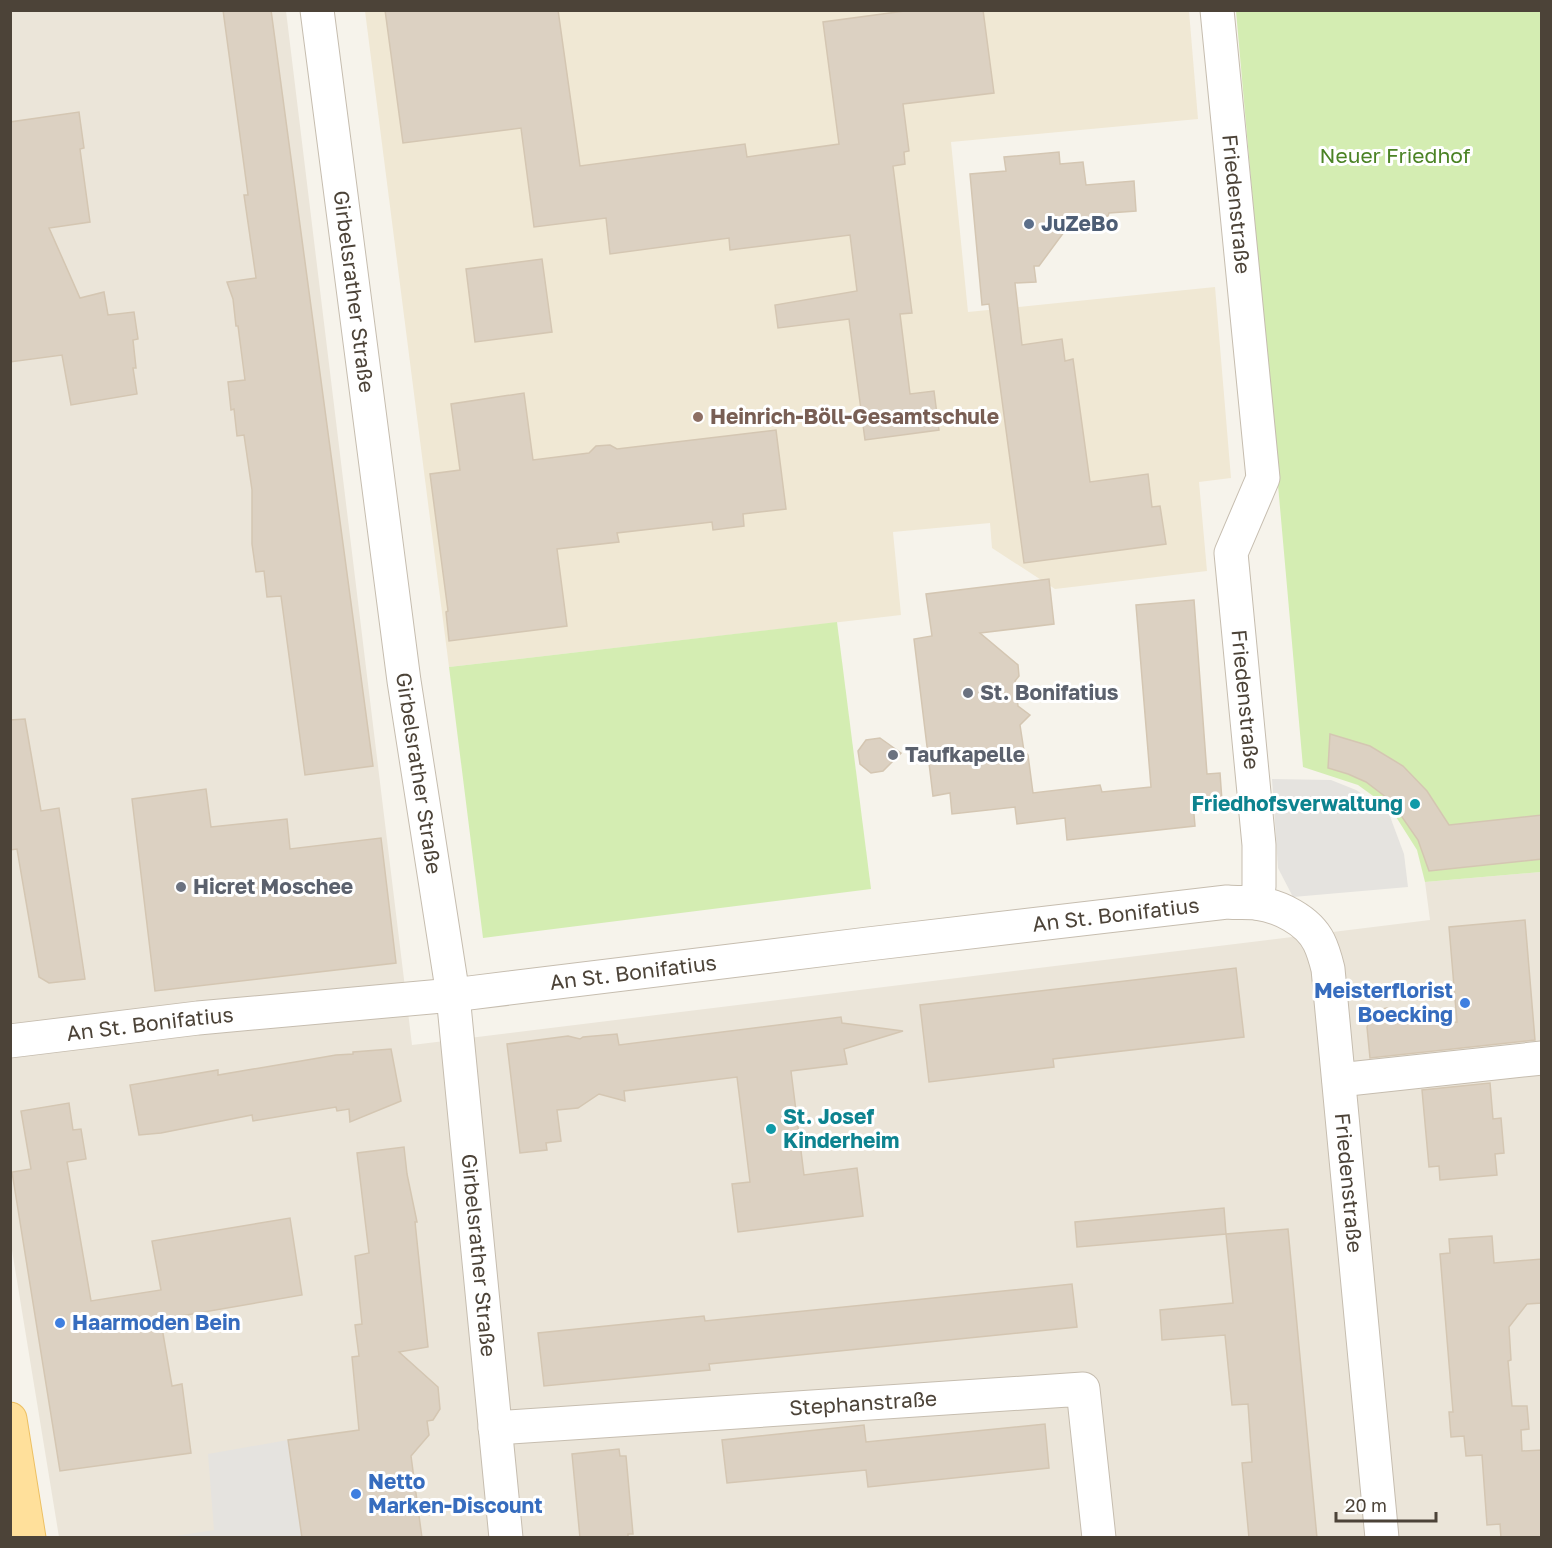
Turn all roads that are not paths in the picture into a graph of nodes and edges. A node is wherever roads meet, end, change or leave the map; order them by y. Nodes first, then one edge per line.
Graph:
1 (317, 10) edge
2 (1217, 10) edge
3 (1257, 903) junction
4 (453, 995) junction
5 (10, 1041) edge
6 (1542, 1058) edge
7 (1339, 1080) junction
8 (10, 1419) edge
9 (495, 1428) junction
10 (29, 1538) edge
11 (506, 1538) edge
12 (1099, 1538) edge
13 (1382, 1538) edge

1 - 4 street, Girbelsrather Straße
2 - 3 street, Friedenstraße
3 - 4 street, An St. Bonifatius
3 - 7 street, Friedenstraße
4 - 5 street, An St. Bonifatius
4 - 9 street, Girbelsrather Straße
6 - 7 street
7 - 13 street, Friedenstraße
8 - 10 main road
9 - 11 street, Girbelsrather Straße
9 - 12 street, Stephanstraße

